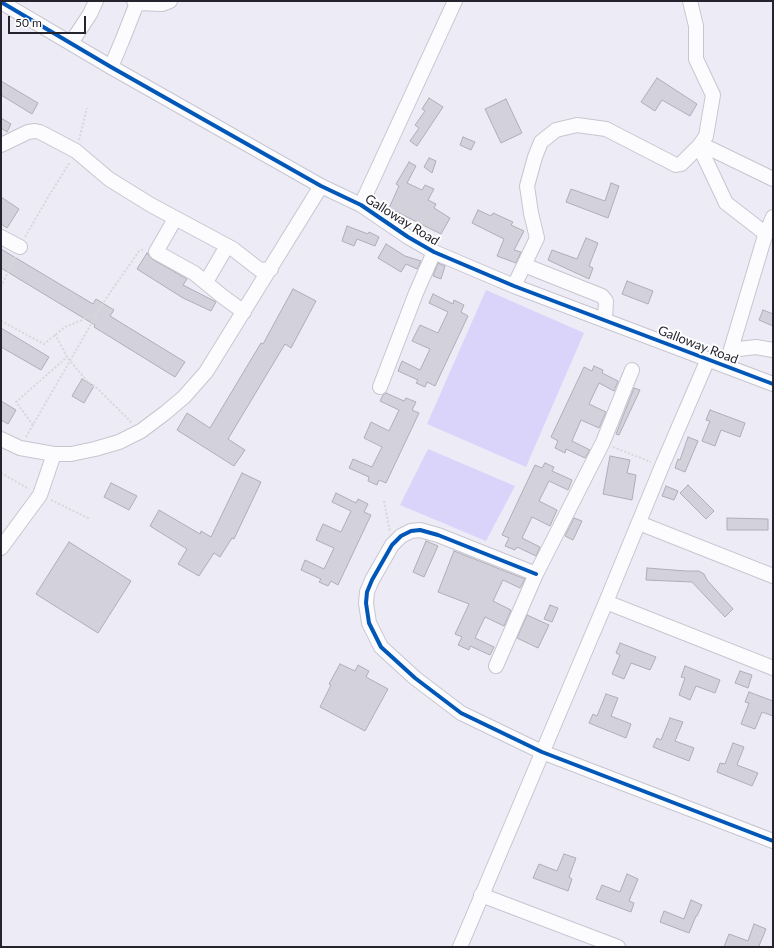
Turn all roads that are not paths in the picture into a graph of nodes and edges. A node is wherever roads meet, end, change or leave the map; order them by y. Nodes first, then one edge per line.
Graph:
1 (96, 1) edge
2 (170, 1) edge
3 (455, 1) edge
4 (690, 1) edge
5 (1, 2) edge
6 (136, 2) edge
7 (71, 43) junction
8 (111, 67) junction
9 (1, 145) edge
10 (699, 146) junction
11 (773, 179) edge
12 (321, 186) junction
13 (361, 205) junction
14 (773, 217) edge
15 (175, 219) junction
16 (766, 234) junction
17 (1, 237) edge
18 (227, 246) junction
19 (20, 247) road end
20 (434, 252) junction
21 (524, 265) junction
22 (271, 269) junction
23 (206, 282) junction
24 (514, 286) junction
25 (244, 312) junction
26 (605, 320) junction
27 (731, 350) junction
28 (773, 350) edge
29 (708, 359) junction
30 (726, 366) junction
31 (632, 370) dead end
32 (773, 384) edge
33 (380, 387) dead end
34 (1, 439) edge
35 (54, 454) junction
36 (639, 523) junction
37 (1, 548) edge
38 (536, 574) junction
39 (773, 576) edge
40 (606, 602) junction
41 (496, 666) dead end
42 (773, 668) edge
43 (542, 752) junction
44 (773, 841) edge
45 (481, 895) junction
46 (460, 947) edge
47 (618, 947) edge

1 - 7 street
2 - 6 street
3 - 13 street
4 - 10 street
5 - 7 street, Galloway Road
6 - 8 street
7 - 8 street, Galloway Road
8 - 12 street, Galloway Road
9 - 15 street
10 - 11 street
10 - 16 street
10 - 21 street
12 - 13 street, Galloway Road
12 - 22 street
13 - 20 street, Galloway Road
14 - 16 street
15 - 18 street
15 - 23 street
16 - 27 street
17 - 19 street
18 - 22 street
18 - 23 street
20 - 24 street, Galloway Road
20 - 33 street
21 - 24 street
21 - 26 street
22 - 25 street
23 - 25 street
24 - 26 street, Galloway Road
25 - 35 street
26 - 29 street, Galloway Road
27 - 28 street
27 - 30 street
29 - 30 street, Galloway Road
29 - 36 street
30 - 32 street, Galloway Road
31 - 38 street
34 - 35 street
35 - 37 street
36 - 39 street
36 - 40 street
38 - 41 street
38 - 43 street
40 - 42 street
40 - 43 street
43 - 44 street
43 - 45 street
45 - 46 street
45 - 47 street

